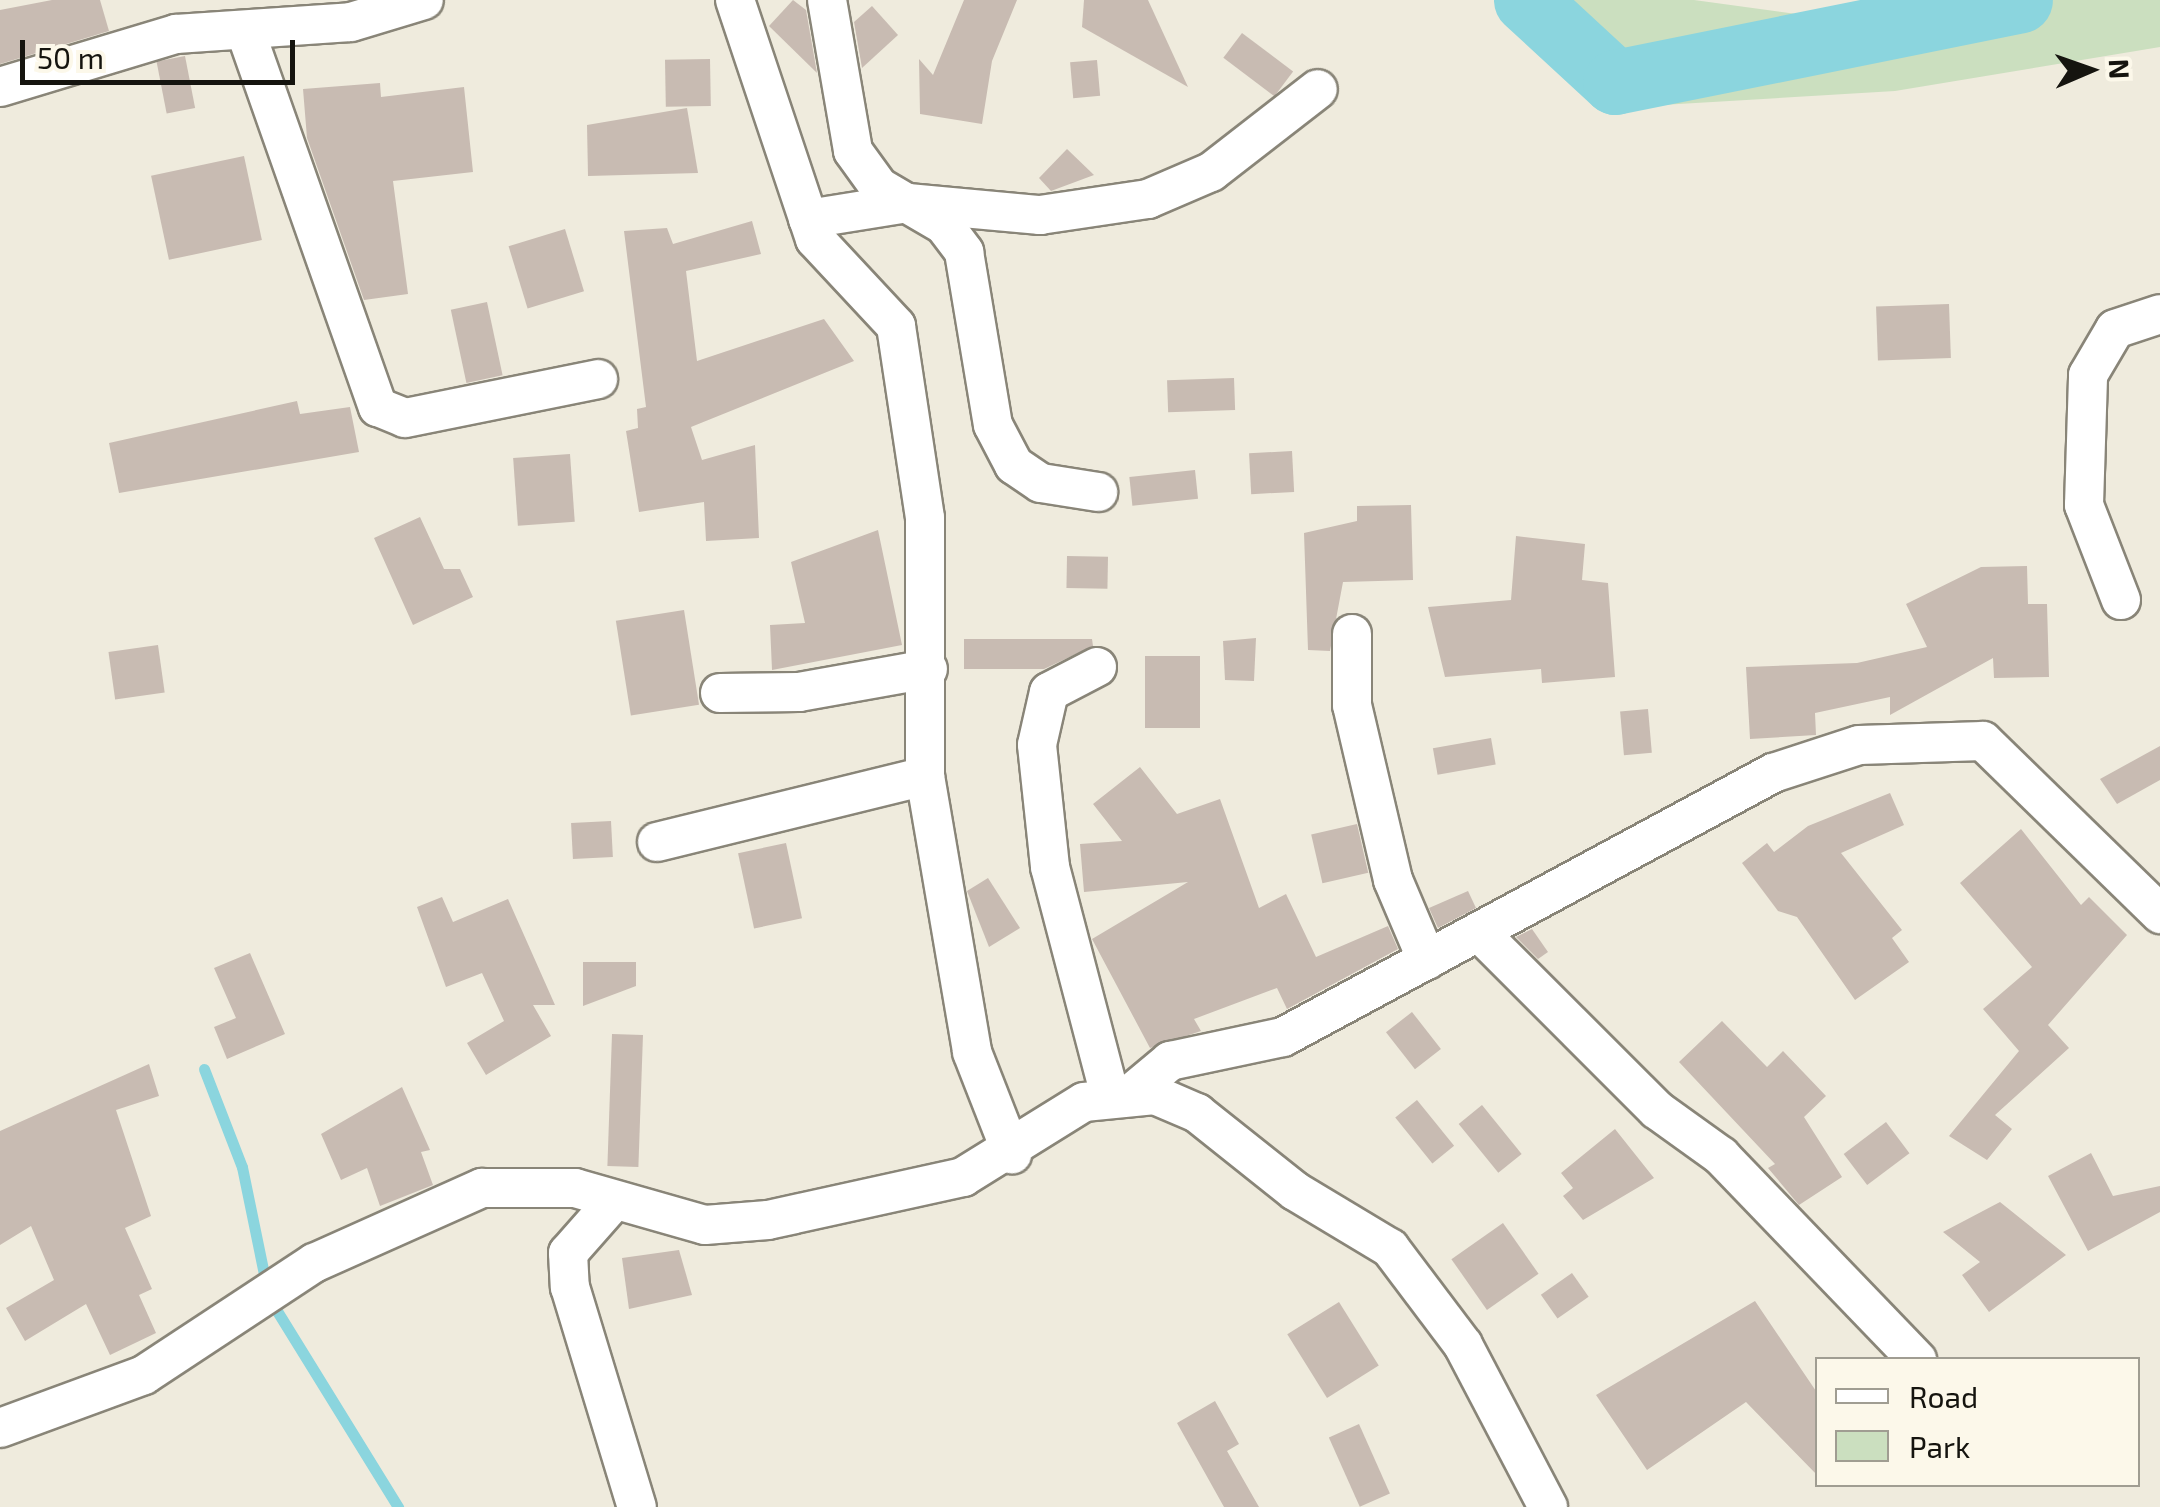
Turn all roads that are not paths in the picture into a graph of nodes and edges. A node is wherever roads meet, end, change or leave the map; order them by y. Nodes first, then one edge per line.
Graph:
1 (424, 0) edge
2 (735, 0) edge
3 (827, 0) edge
4 (245, 30) junction
5 (0, 87) edge
6 (1318, 89) dead end
7 (908, 203) junction
8 (808, 218) junction
9 (2160, 314) edge
10 (598, 380) dead end
11 (1098, 492) dead end
12 (2122, 600) dead end
13 (1352, 634) dead end
14 (1097, 667) dead end
15 (928, 669) junction
16 (720, 692) dead end
17 (925, 776) junction
18 (657, 842) dead end
19 (2160, 914) edge
20 (1480, 934) junction
21 (1427, 960) junction
22 (1119, 1096) junction
23 (1012, 1154) junction
24 (613, 1202) junction
25 (1914, 1357) edge
26 (0, 1428) edge
27 (636, 1507) edge
28 (1548, 1507) edge

1 - 4 street
2 - 8 street
3 - 7 street
4 - 5 street
4 - 10 street
6 - 7 street
7 - 8 street
7 - 11 street
8 - 15 street
9 - 12 street
13 - 21 street
14 - 22 street
15 - 16 street
15 - 17 street
17 - 18 street
17 - 23 street
19 - 20 street
20 - 21 street
20 - 25 street
21 - 22 street
22 - 23 street
22 - 28 street
23 - 24 street
24 - 26 street
24 - 27 street

